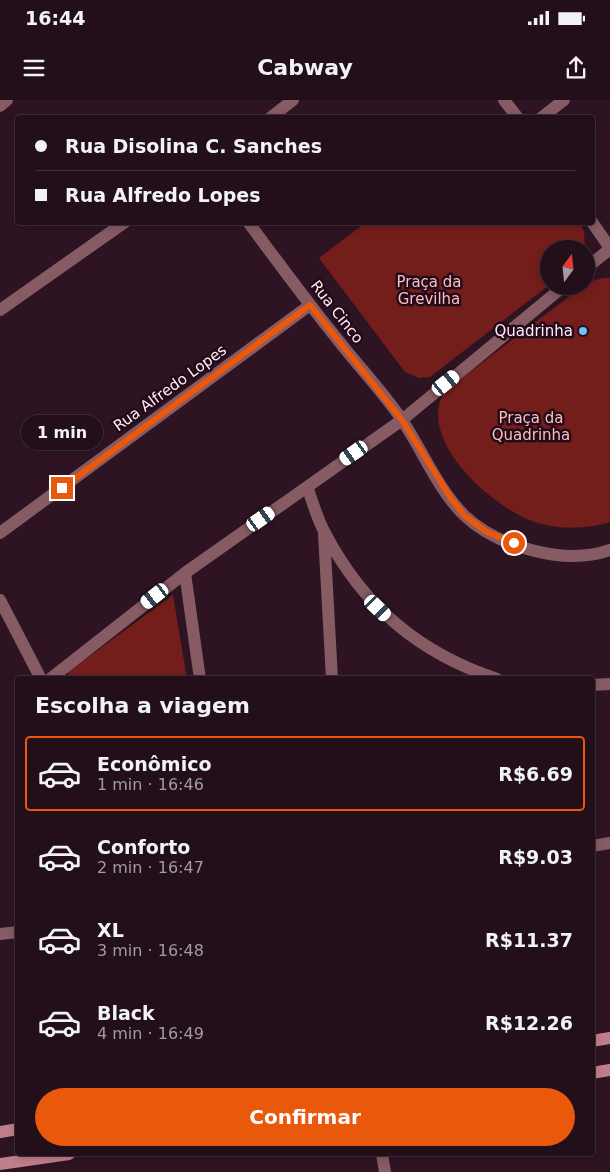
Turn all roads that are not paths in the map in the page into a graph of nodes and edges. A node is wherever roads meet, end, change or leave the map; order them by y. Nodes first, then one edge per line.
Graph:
1 (7, 100) edge
2 (293, 100) edge
3 (504, 100) edge
4 (564, 100) edge
5 (0, 106) edge
6 (274, 115) edge
7 (516, 115) edge
8 (545, 115) edge
9 (121, 225) edge
10 (250, 225) edge
11 (594, 225) edge
12 (610, 248) edge
13 (595, 260) edge
14 (553, 295) edge
15 (310, 305) junction
16 (0, 310) edge
17 (402, 420) junction
18 (307, 487) junction
19 (324, 531) junction
20 (0, 533) edge
21 (610, 550) edge
22 (185, 573) junction
23 (0, 600) edge
24 (39, 676) edge
25 (54, 676) edge
26 (200, 676) edge
27 (332, 676) edge
28 (488, 676) edge
29 (610, 684) edge
30 (595, 686) edge
31 (610, 843) edge
32 (595, 846) edge
33 (15, 932) edge
34 (0, 934) edge
35 (610, 1038) edge
36 (595, 1040) edge
37 (610, 1070) edge
38 (595, 1072) edge
39 (15, 1130) edge
40 (0, 1132) edge
41 (54, 1156) edge
42 (382, 1156) edge
43 (0, 1164) edge
44 (385, 1172) edge

1 - 5 street
2 - 6 street
3 - 7 street
4 - 8 street
9 - 16 street
10 - 15 street, Rua Cinco
11 - 12 street
12 - 13 street
14 - 17 street
15 - 17 street, Rua Cinco
15 - 20 street, Rua Alfredo Lopes
17 - 18 street
17 - 21 street, Rua Cinco
18 - 19 street
18 - 22 street
19 - 27 street
19 - 28 street
22 - 25 street
22 - 26 street
23 - 24 street
29 - 30 street
31 - 32 street
33 - 34 street
35 - 36 street
37 - 38 street
39 - 40 street
41 - 43 street
42 - 44 street

